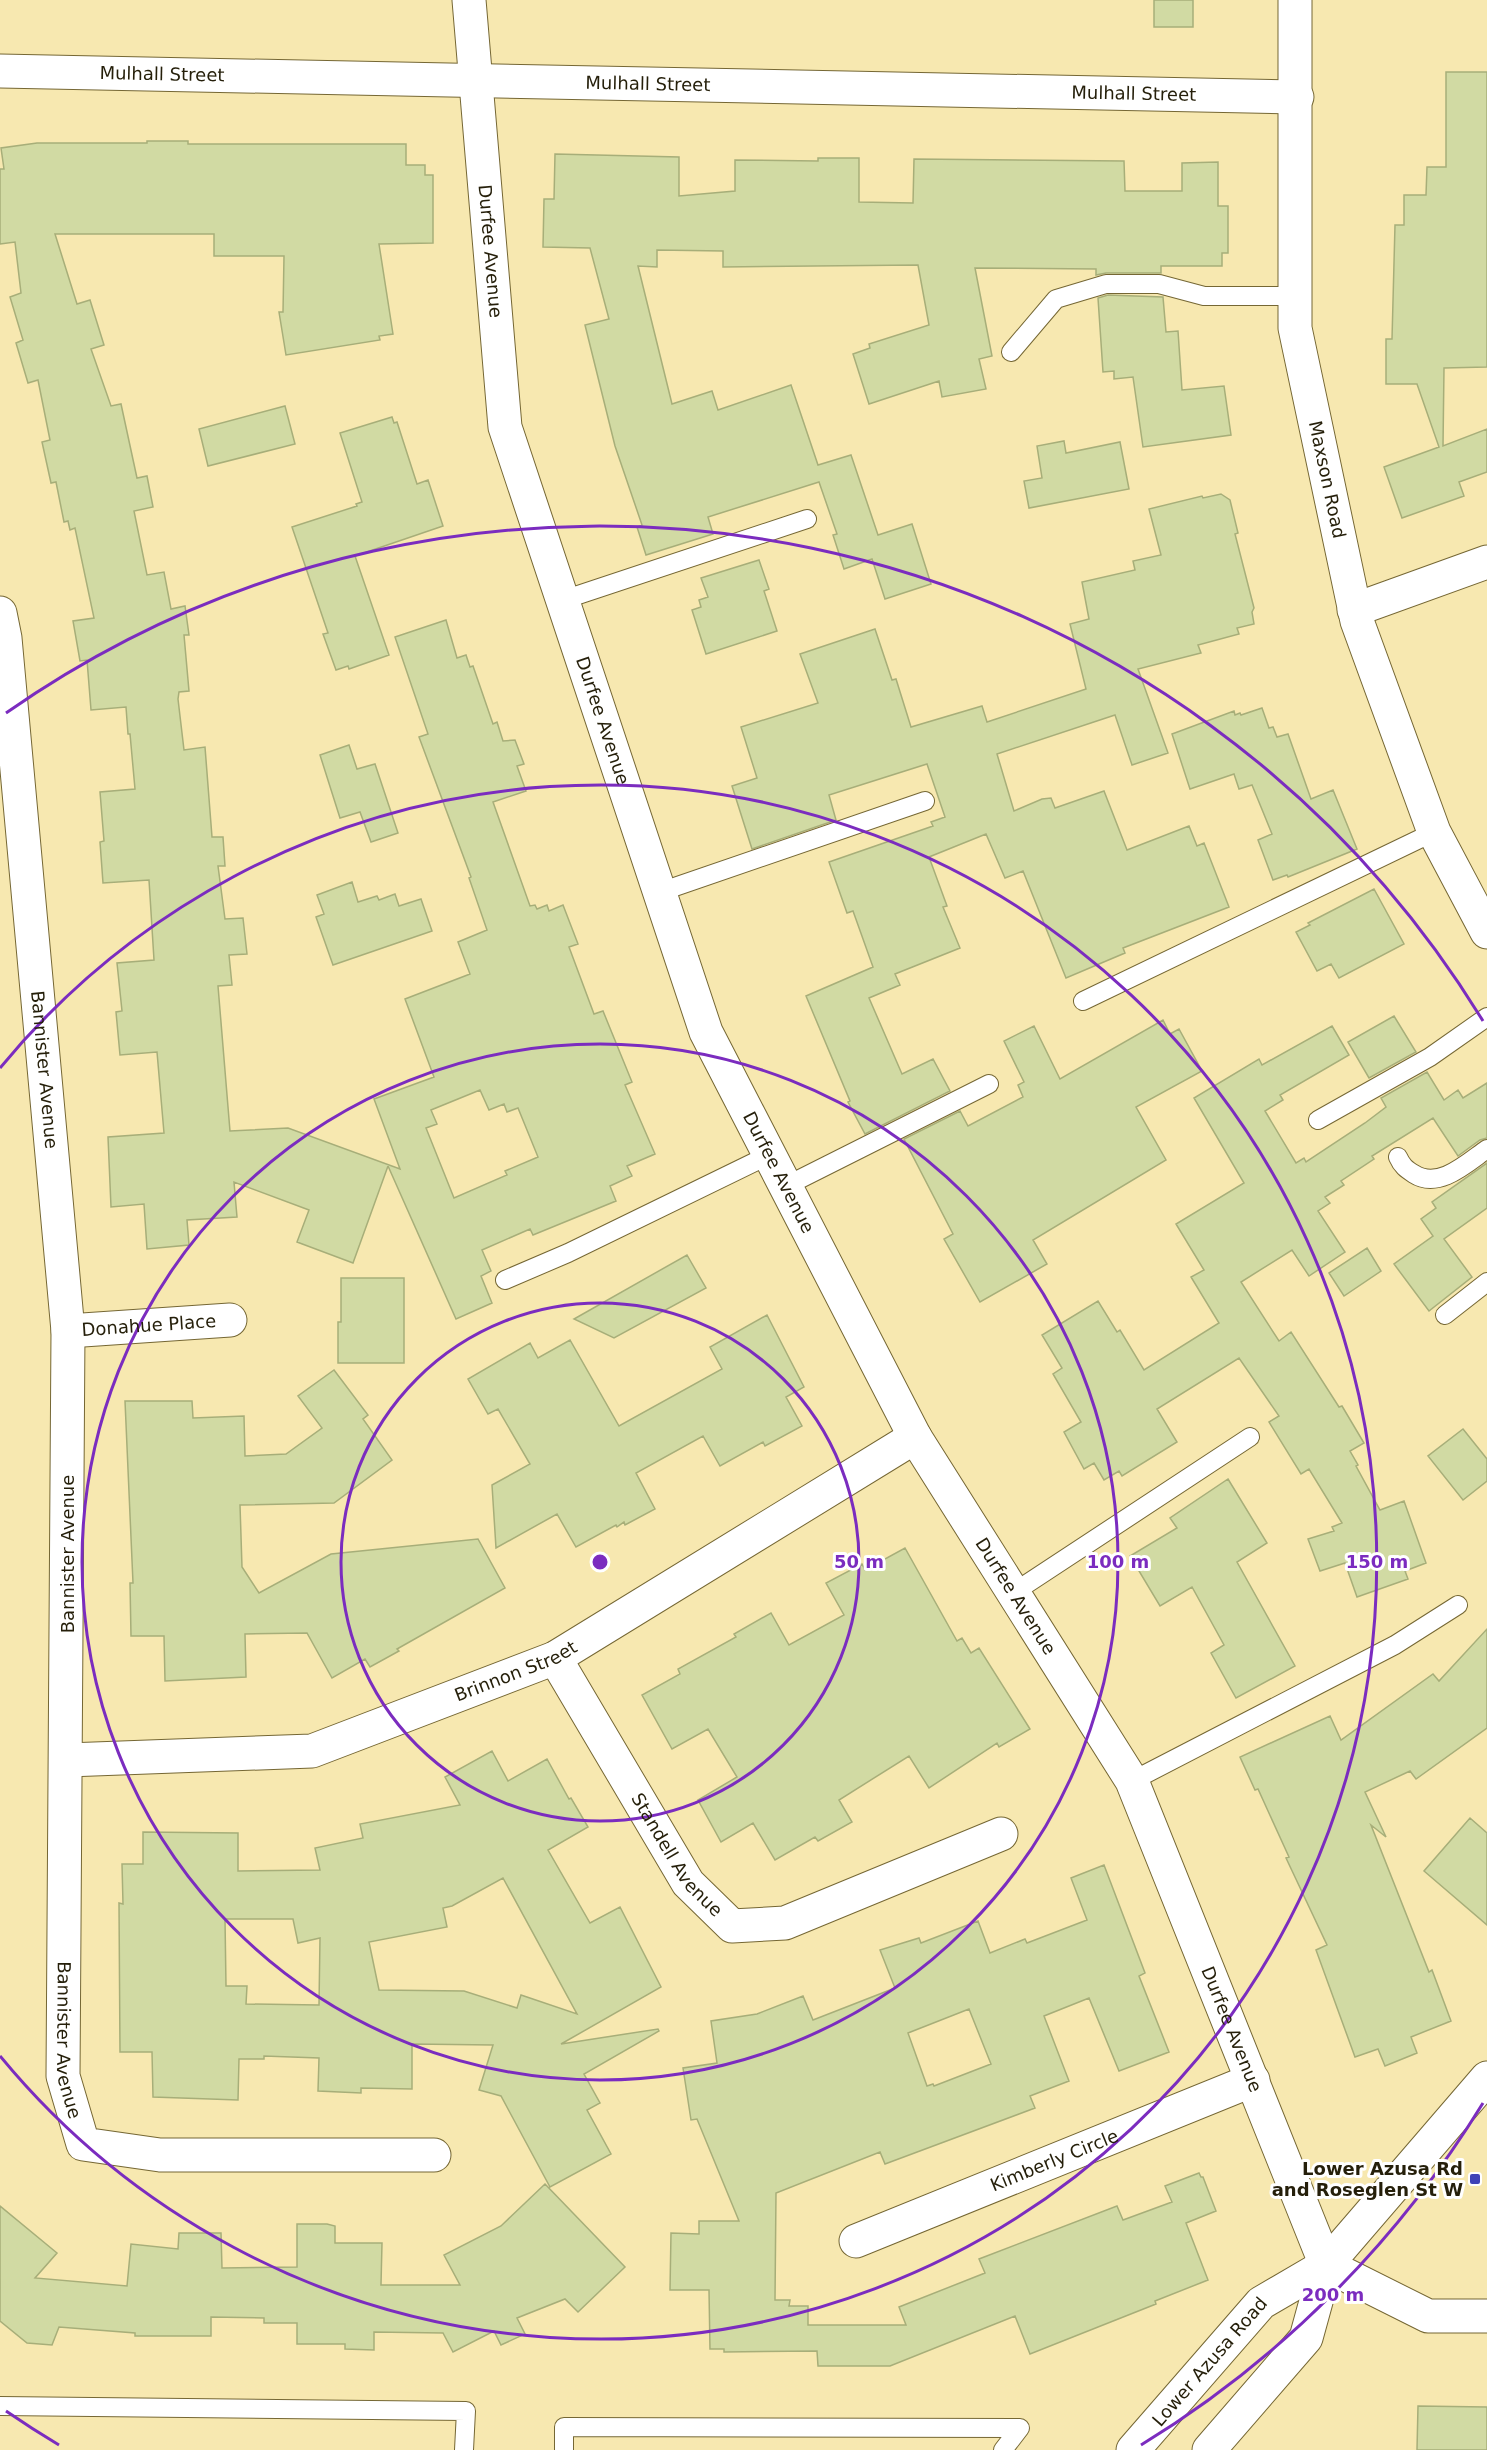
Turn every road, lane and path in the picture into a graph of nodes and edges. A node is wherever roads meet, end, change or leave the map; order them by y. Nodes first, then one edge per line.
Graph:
1 (469, 0) edge
2 (1295, 0) edge
3 (0, 71) edge
4 (474, 80) junction
5 (1297, 97) junction
6 (1294, 296) junction
7 (1011, 352) dead end
8 (807, 519) dead end
9 (1487, 562) edge
10 (562, 600) junction
11 (1354, 610) junction
12 (0, 613) edge
13 (925, 801) dead end
14 (1434, 832) junction
15 (660, 892) junction
16 (1487, 932) edge
17 (1083, 1001) dead end
18 (1487, 1017) edge
19 (989, 1084) dead end
20 (1318, 1120) dead end
21 (1487, 1149) edge
22 (770, 1155) junction
23 (1398, 1157) dead end
24 (786, 1186) junction
25 (505, 1280) dead end
26 (1487, 1282) edge
27 (1445, 1315) dead end
28 (230, 1320) dead end
29 (68, 1331) junction
30 (915, 1437) junction
31 (1250, 1437) dead end
32 (1013, 1593) junction
33 (1458, 1605) dead end
34 (555, 1658) junction
35 (67, 1760) junction
36 (1132, 1781) junction
37 (1000, 1834) dead end
38 (1487, 2078) edge
39 (1253, 2080) junction
40 (434, 2155) dead end
41 (856, 2241) dead end
42 (1326, 2265) junction
43 (1487, 2316) edge
44 (0, 2406) edge
45 (464, 2450) edge
46 (564, 2450) edge
47 (1003, 2450) edge
48 (1133, 2450) edge
49 (1209, 2450) edge

1 - 4 street, Durfee Avenue
2 - 5 street, Maxson Road
3 - 4 street, Mulhall Street
4 - 5 street, Mulhall Street
4 - 10 street, Durfee Avenue
5 - 6 street, Maxson Road
6 - 7 lane
6 - 11 street, Maxson Road
8 - 10 lane
9 - 11 street
10 - 15 street, Durfee Avenue
11 - 14 street, Maxson Road
12 - 29 street, Bannister Avenue
13 - 15 lane
14 - 16 street, Maxson Road
14 - 17 lane
15 - 22 street, Durfee Avenue
18 - 20 lane
19 - 24 lane
21 - 23 lane
22 - 24 street, Durfee Avenue
22 - 25 lane
24 - 30 street, Durfee Avenue
26 - 27 lane
28 - 29 street, Donahue Place
29 - 35 street, Bannister Avenue
30 - 32 street, Durfee Avenue
30 - 34 street, Brinnon Street
31 - 32 lane
32 - 36 street, Durfee Avenue
33 - 36 lane
34 - 35 street, Brinnon Street
34 - 37 street, Standell Avenue
35 - 40 street, Bannister Avenue
36 - 39 street, Durfee Avenue
38 - 42 street, Lower Azusa Road
39 - 41 street, Kimberly Circle
39 - 42 street, Durfee Avenue
42 - 43 street
42 - 48 street, Lower Azusa Road
42 - 49 street, Lower Azusa Road
44 - 45 lane
46 - 47 lane

